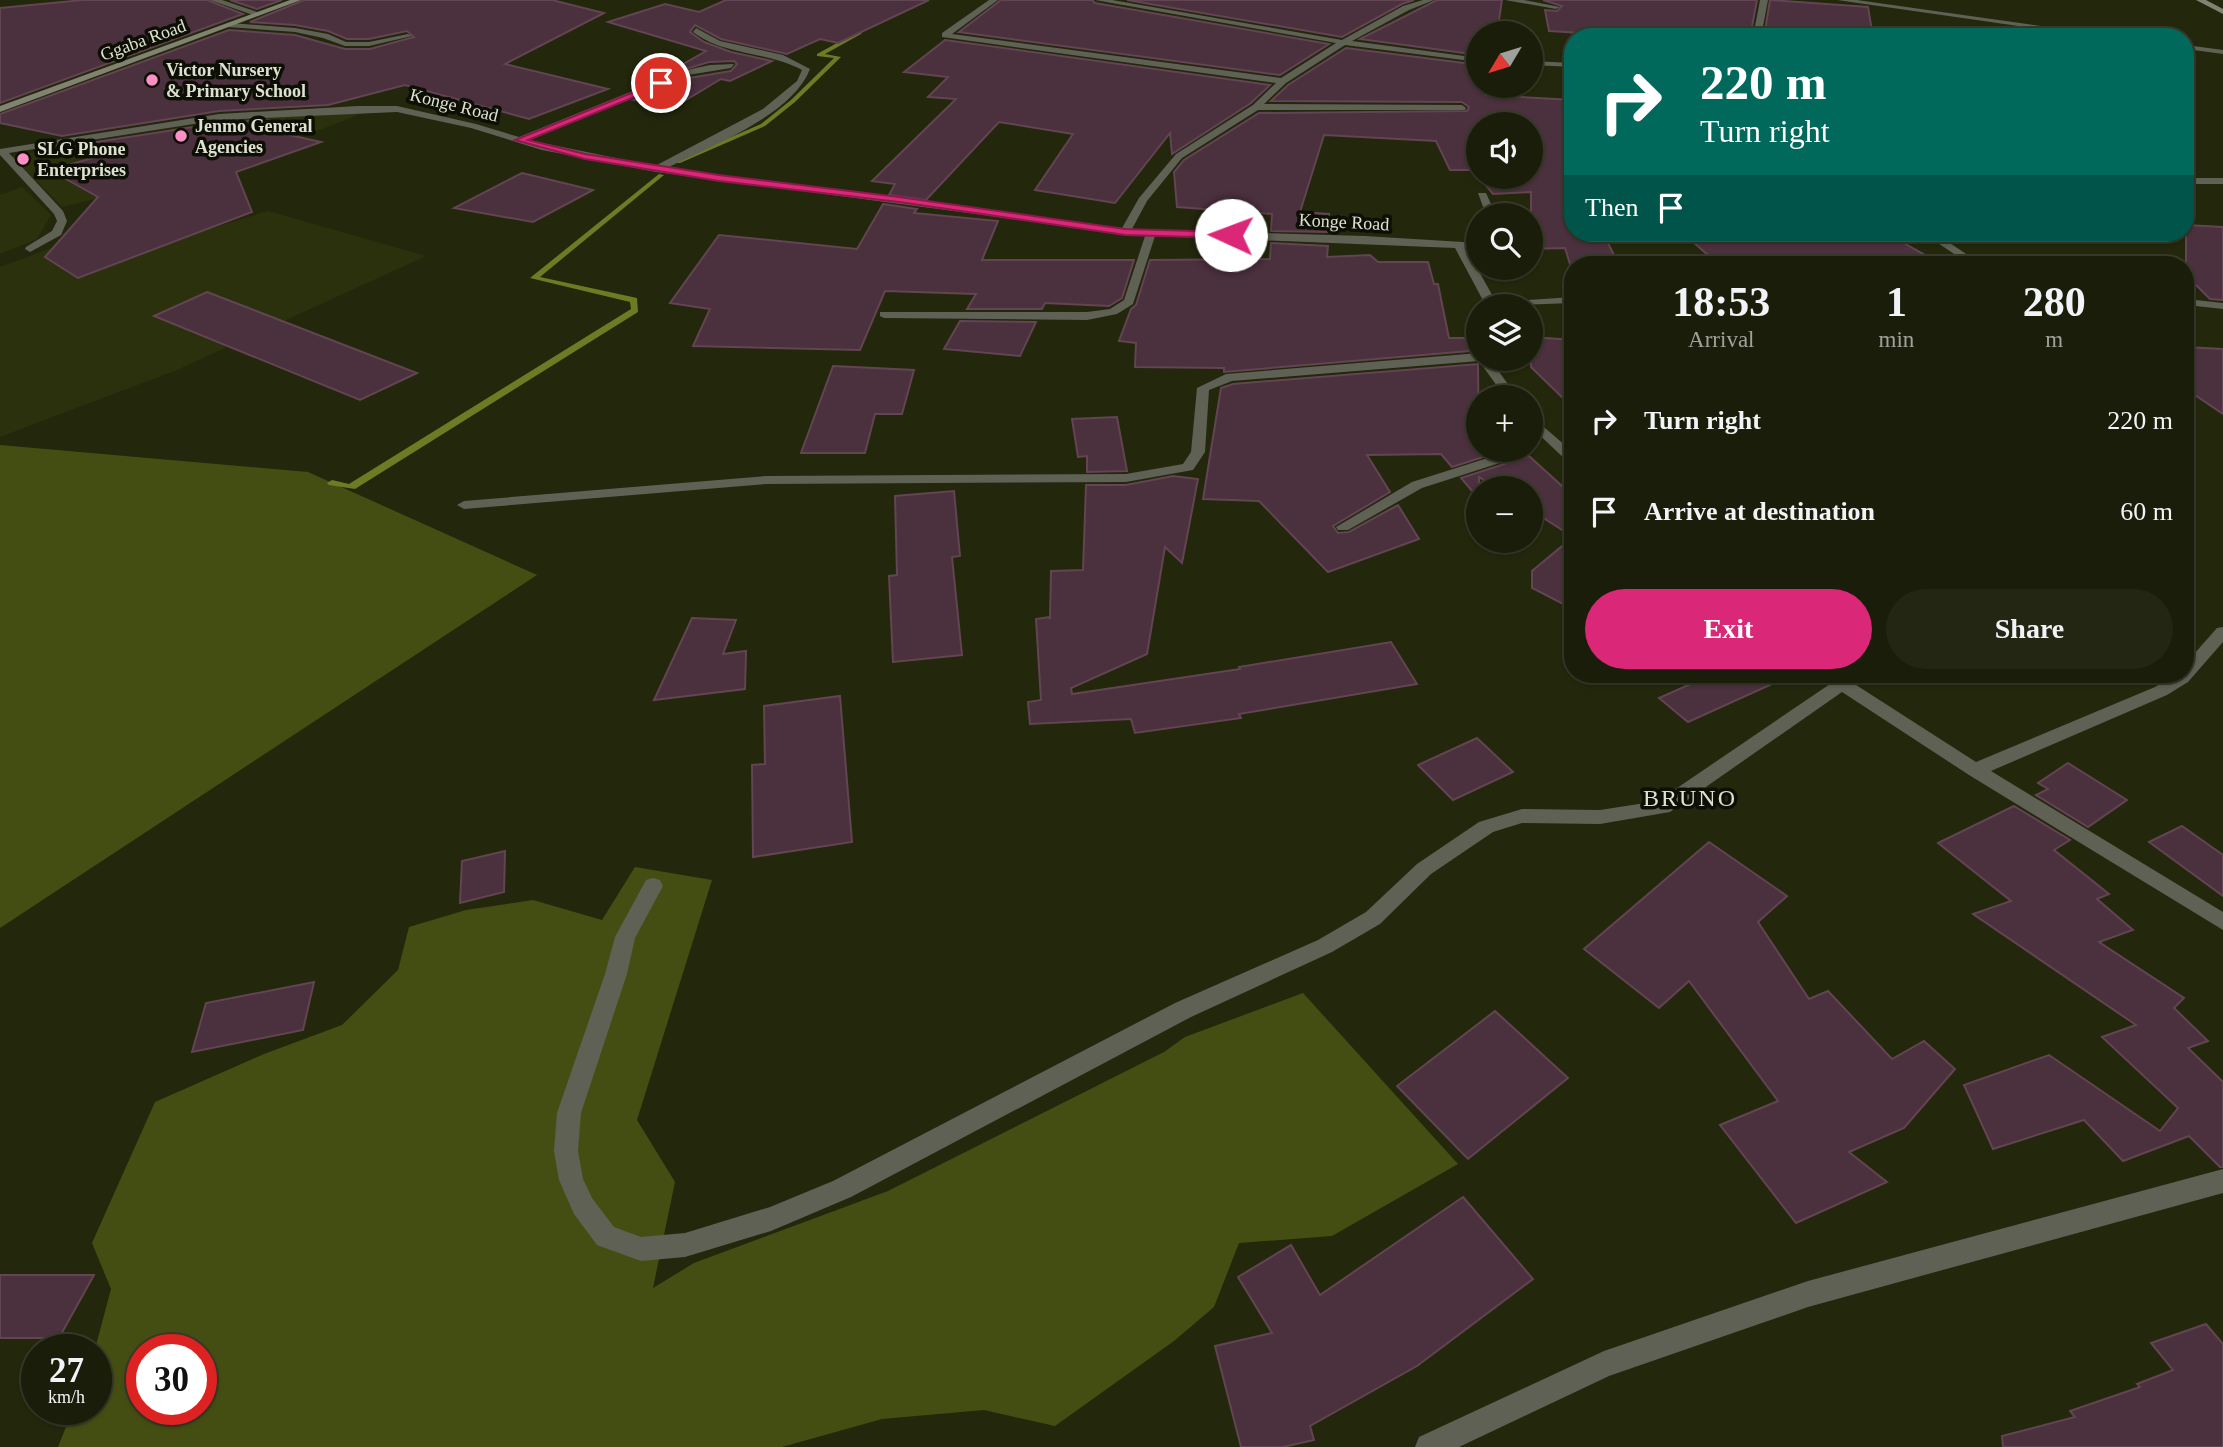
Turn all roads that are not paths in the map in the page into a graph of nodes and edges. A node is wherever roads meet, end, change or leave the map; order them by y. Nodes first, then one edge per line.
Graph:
1 (215, 0) edge
2 (297, 0) edge
3 (995, 0) edge
4 (1099, 0) edge
5 (1430, 0) edge
6 (1508, 0) edge
7 (1764, 0) edge
8 (1841, 0) edge
9 (2200, 0) edge
10 (1556, 7) dead end
11 (2223, 12) edge
12 (259, 14) junction
13 (231, 25) junction
14 (1759, 28) edge
15 (2048, 28) edge
16 (696, 30) dead end
17 (408, 36) dead end
18 (1342, 42) junction
19 (2194, 48) edge
20 (2223, 52) edge
21 (1466, 58) edge
22 (1544, 64) edge
23 (731, 65) dead end
24 (1564, 65) edge
25 (1283, 81) junction
26 (1256, 107) junction
27 (1462, 108) dead end
28 (0, 109) edge
29 (519, 140) junction
30 (1, 152) edge
31 (656, 169) junction
32 (2194, 181) edge
33 (2223, 181) edge
34 (1482, 195) dead end
35 (1486, 203) edge
36 (1125, 232) junction
37 (1151, 232) junction
38 (1942, 242) edge
39 (1460, 247) junction
40 (1466, 247) edge
41 (30, 249) dead end
42 (1964, 256) edge
43 (1564, 301) edge
44 (2194, 303) edge
45 (2223, 306) edge
46 (884, 314) dead end
47 (1466, 358) edge
48 (1543, 431) edge
49 (1554, 441) junction
50 (1543, 444) edge
51 (1564, 450) edge
52 (1489, 462) edge
53 (464, 505) dead end
54 (1343, 527) dead end
55 (2223, 632) edge
56 (2194, 665) edge
57 (1830, 683) edge
58 (1841, 683) edge
59 (2174, 683) edge
60 (1975, 770) junction
61 (653, 886) dead end
62 (2223, 922) edge
63 (2223, 1181) edge
64 (1429, 1447) edge

1 - 12 street
2 - 12 main road, Ggaba Road
3 - 25 street
4 - 18 street
5 - 18 street
6 - 10 street
7 - 14 street
8 - 15 street
9 - 11 main road
12 - 13 main road, Ggaba Road
13 - 17 street
13 - 28 main road, Ggaba Road
16 - 31 street
18 - 21 street
18 - 25 street
19 - 20 street
22 - 24 street
23 - 29 street
25 - 26 street
26 - 27 street
26 - 36 street
29 - 30 street, Konge Road
29 - 31 street, Konge Road
30 - 41 street
31 - 36 street, Konge Road
32 - 33 street
34 - 35 street
36 - 37 street, Konge Road
37 - 39 street, Konge Road
37 - 46 street
38 - 42 street
39 - 40 street, Konge Road
39 - 43 street
44 - 45 street
47 - 53 street
48 - 49 street
49 - 50 street
49 - 51 street
52 - 54 street
55 - 56 street
57 - 61 street
58 - 60 street
59 - 60 street
60 - 62 street
63 - 64 street

